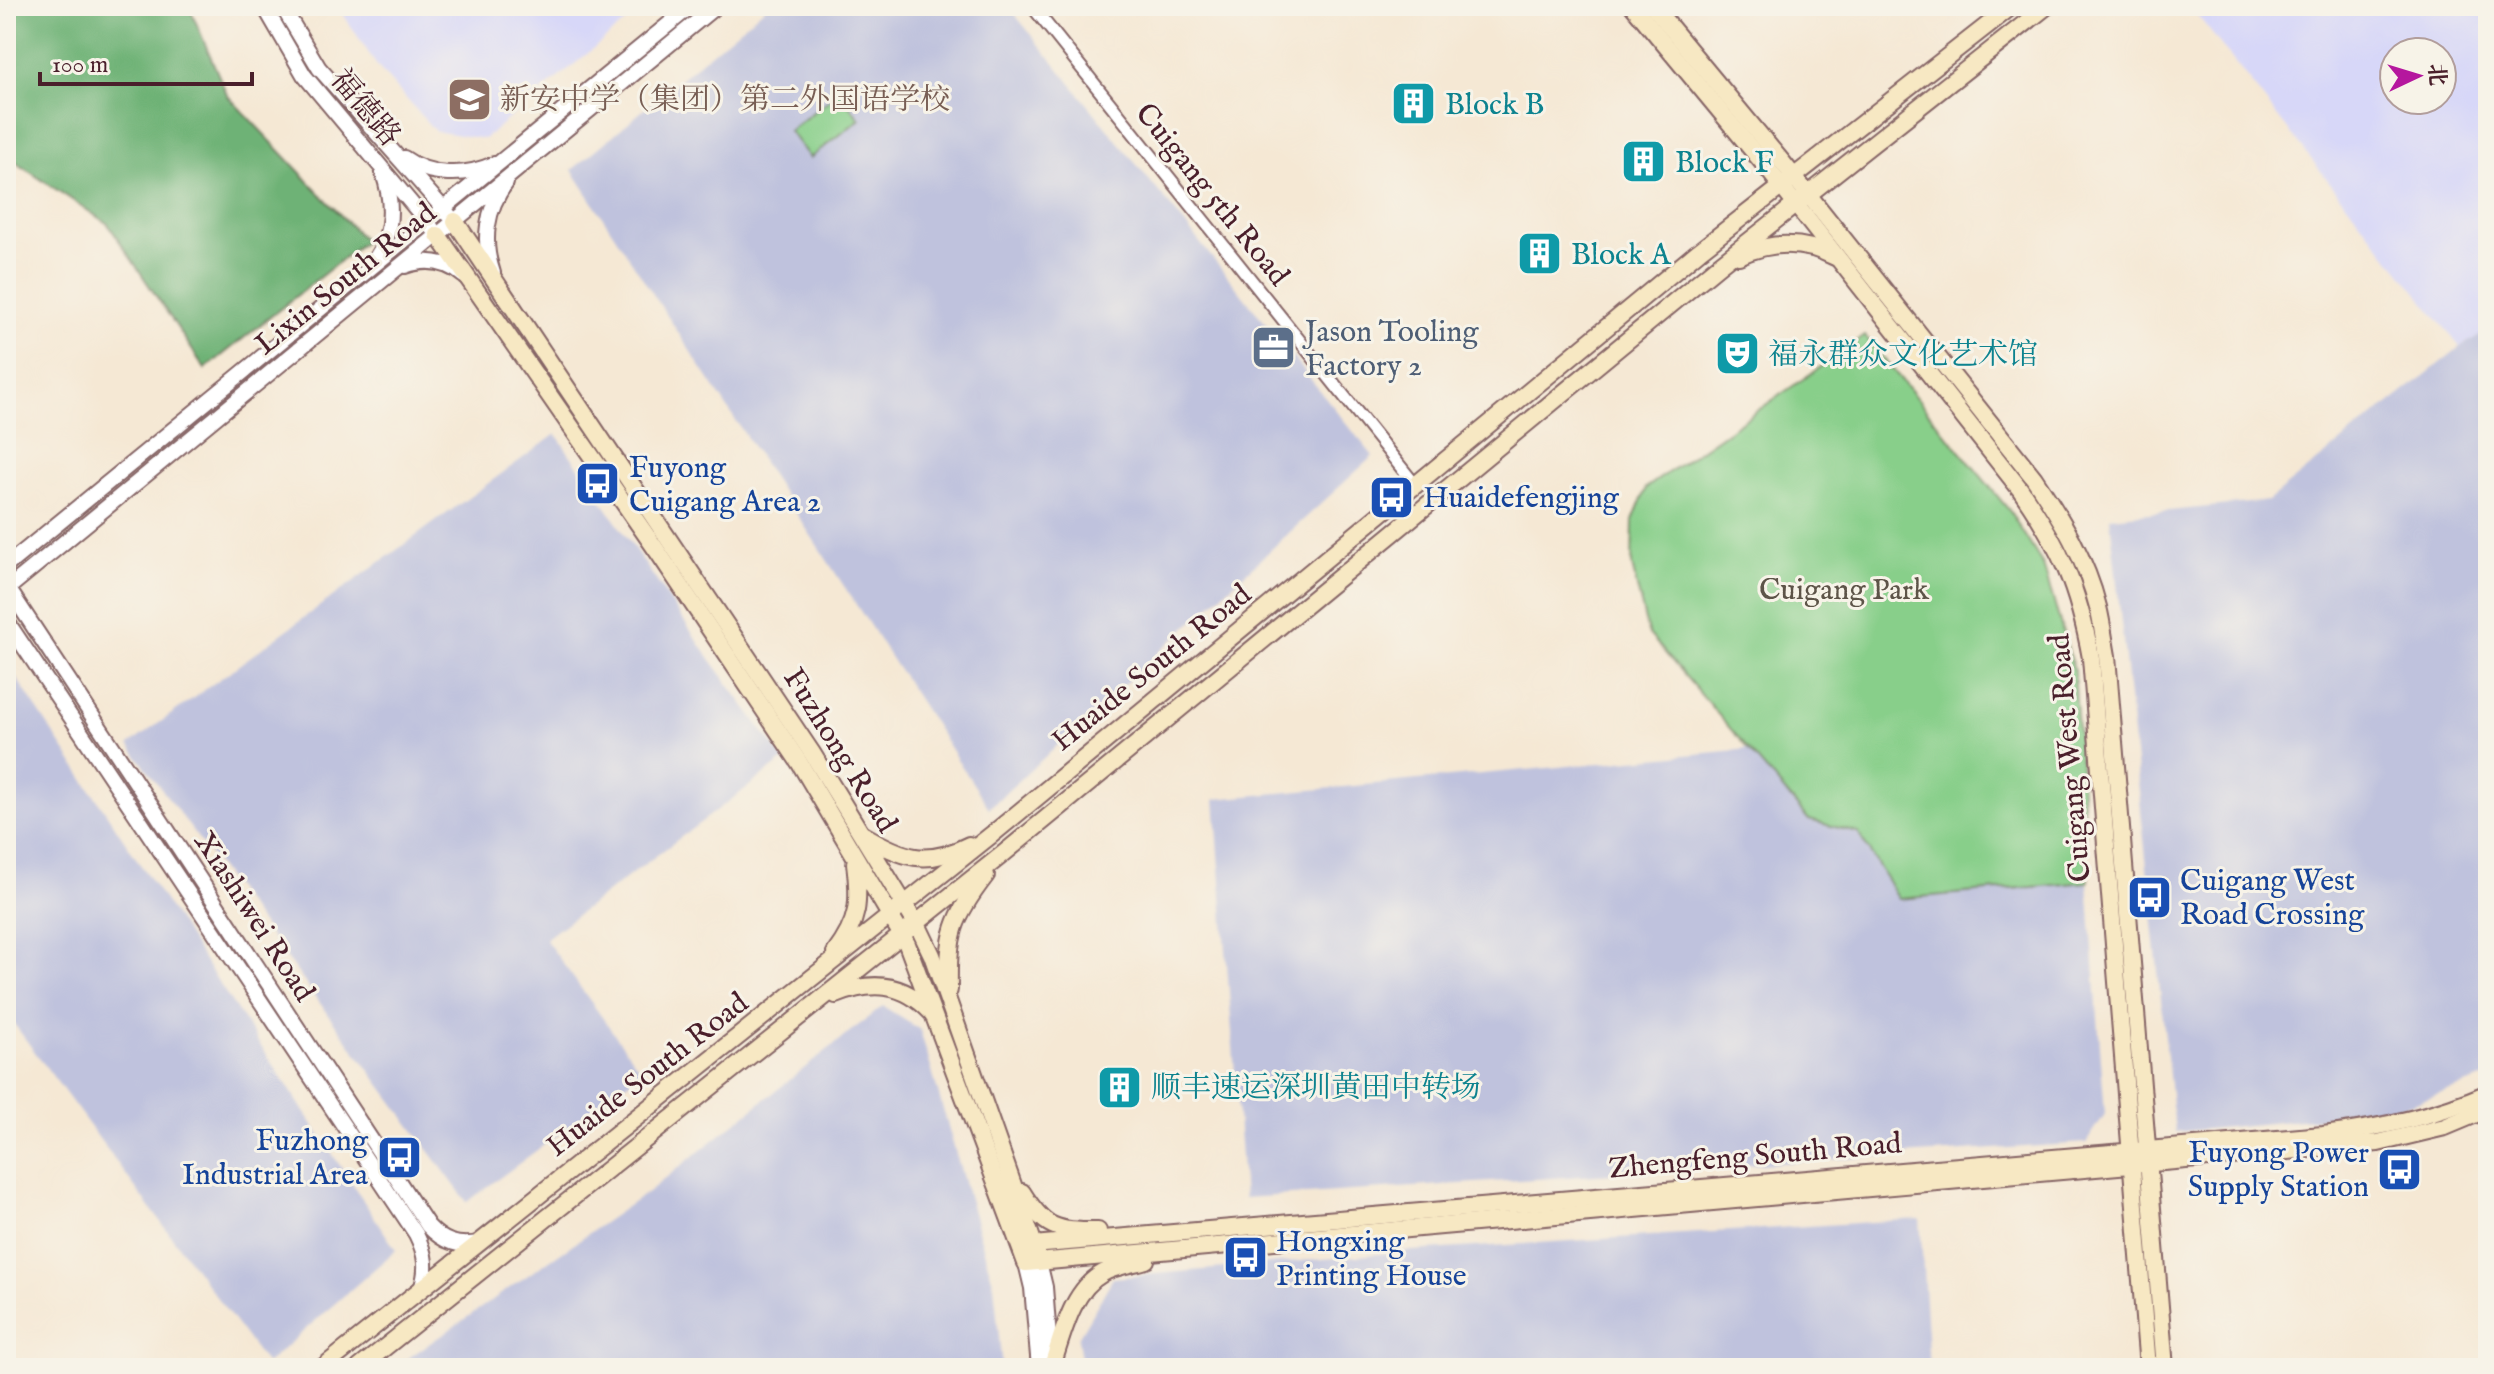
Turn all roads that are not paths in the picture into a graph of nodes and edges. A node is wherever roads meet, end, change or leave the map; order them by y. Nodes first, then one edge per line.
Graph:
1 (264, 6) edge
2 (282, 6) edge
3 (691, 6) edge
4 (716, 6) edge
5 (1032, 6) edge
6 (1633, 6) edge
7 (1653, 6) edge
8 (2012, 6) edge
9 (2047, 6) edge
10 (385, 144) junction
11 (517, 149) junction
12 (379, 162) junction
13 (523, 165) junction
14 (1787, 182) junction
15 (1801, 199) junction
16 (450, 215) junction
17 (433, 229) junction
18 (1838, 258) junction
19 (1719, 265) junction
20 (394, 271) junction
21 (363, 275) junction
22 (469, 280) junction
23 (506, 298) junction
24 (1416, 486) junction
25 (6, 566) edge
26 (7, 588) edge
27 (6, 620) edge
28 (995, 832) junction
29 (862, 834) junction
30 (854, 853) junction
31 (1003, 854) junction
32 (905, 905) junction
33 (891, 916) junction
34 (916, 924) junction
35 (902, 935) junction
36 (813, 979) junction
37 (949, 1003) junction
38 (810, 1009) junction
39 (936, 1017) junction
40 (2488, 1093) edge
41 (2488, 1109) edge
42 (2140, 1157) junction
43 (1006, 1165) junction
44 (1254, 1226) junction
45 (479, 1243) junction
46 (1028, 1246) junction
47 (1191, 1249) junction
48 (1033, 1263) junction
49 (421, 1289) junction
50 (1047, 1367) edge
51 (322, 1368) edge
52 (359, 1368) edge
53 (2148, 1368) edge
54 (2165, 1368) edge

1 - 12 street, 福德路
2 - 10 street, 福德路
3 - 11 street, Lixin South Road
4 - 13 street, Lixin South Road
5 - 24 street, Cuigang 5th Road
6 - 14 main road, Cuigang West Road
7 - 14 main road, Cuigang West Road
8 - 14 main road, Huaide South Road
9 - 15 main road, Huaide South Road
10 - 11 street
10 - 16 street, 福德路
11 - 16 street, Lixin South Road
12 - 17 street, 福德路
12 - 21 street
13 - 16 street, Lixin South Road
13 - 23 street
14 - 15 main road, Cuigang West Road
14 - 24 main road, Huaide South Road
15 - 18 main road, Cuigang West Road
15 - 19 main road, Huaide South Road
15 - 42 main road, Cuigang West Road
16 - 17 street, Lixin South Road
16 - 23 main road, Fuzhong Road
17 - 20 street, Lixin South Road
17 - 21 street, Lixin South Road
17 - 22 main road, Fuzhong Road
18 - 19 main road
18 - 42 main road, Cuigang West Road
19 - 31 main road, Huaide South Road
20 - 22 street
20 - 26 street, Lixin South Road
21 - 25 street, Lixin South Road
22 - 30 main road, Fuzhong Road
23 - 29 main road, Fuzhong Road
24 - 28 main road, Huaide South Road
26 - 45 street, Xiashiwei Road
27 - 49 street, Xiashiwei Road
28 - 29 main road
28 - 32 main road, Huaide South Road
29 - 32 main road, Fuzhong Road
30 - 33 main road, Fuzhong Road
30 - 36 main road
31 - 34 main road, Huaide South Road
31 - 37 main road
32 - 33 main road, Huaide South Road
32 - 34 main road, Fuzhong Road
33 - 35 main road, Fuzhong Road
33 - 36 main road, Huaide South Road
34 - 35 main road, Huaide South Road
34 - 37 main road, Fuzhong Road
35 - 38 main road, Huaide South Road
35 - 39 main road, Fuzhong Road
36 - 45 main road, Huaide South Road
37 - 43 main road, Fuzhong Road
38 - 39 main road
38 - 52 main road, Huaide South Road
39 - 46 main road, Fuzhong Road
40 - 42 main road, Zhengfeng South Road
41 - 42 main road, Zhengfeng South Road
42 - 44 main road, Zhengfeng South Road
42 - 47 main road, Zhengfeng South Road
42 - 53 main road, Cuigang West Road
42 - 54 main road, Cuigang West Road
43 - 44 main road
43 - 46 main road, Fuzhong Road
44 - 46 main road, Zhengfeng South Road
45 - 49 main road, Huaide South Road
46 - 48 main road, Fuzhong Road
47 - 48 main road, Zhengfeng South Road
47 - 50 main road
48 - 50 street, Fuzhong Road
49 - 51 main road, Huaide South Road

